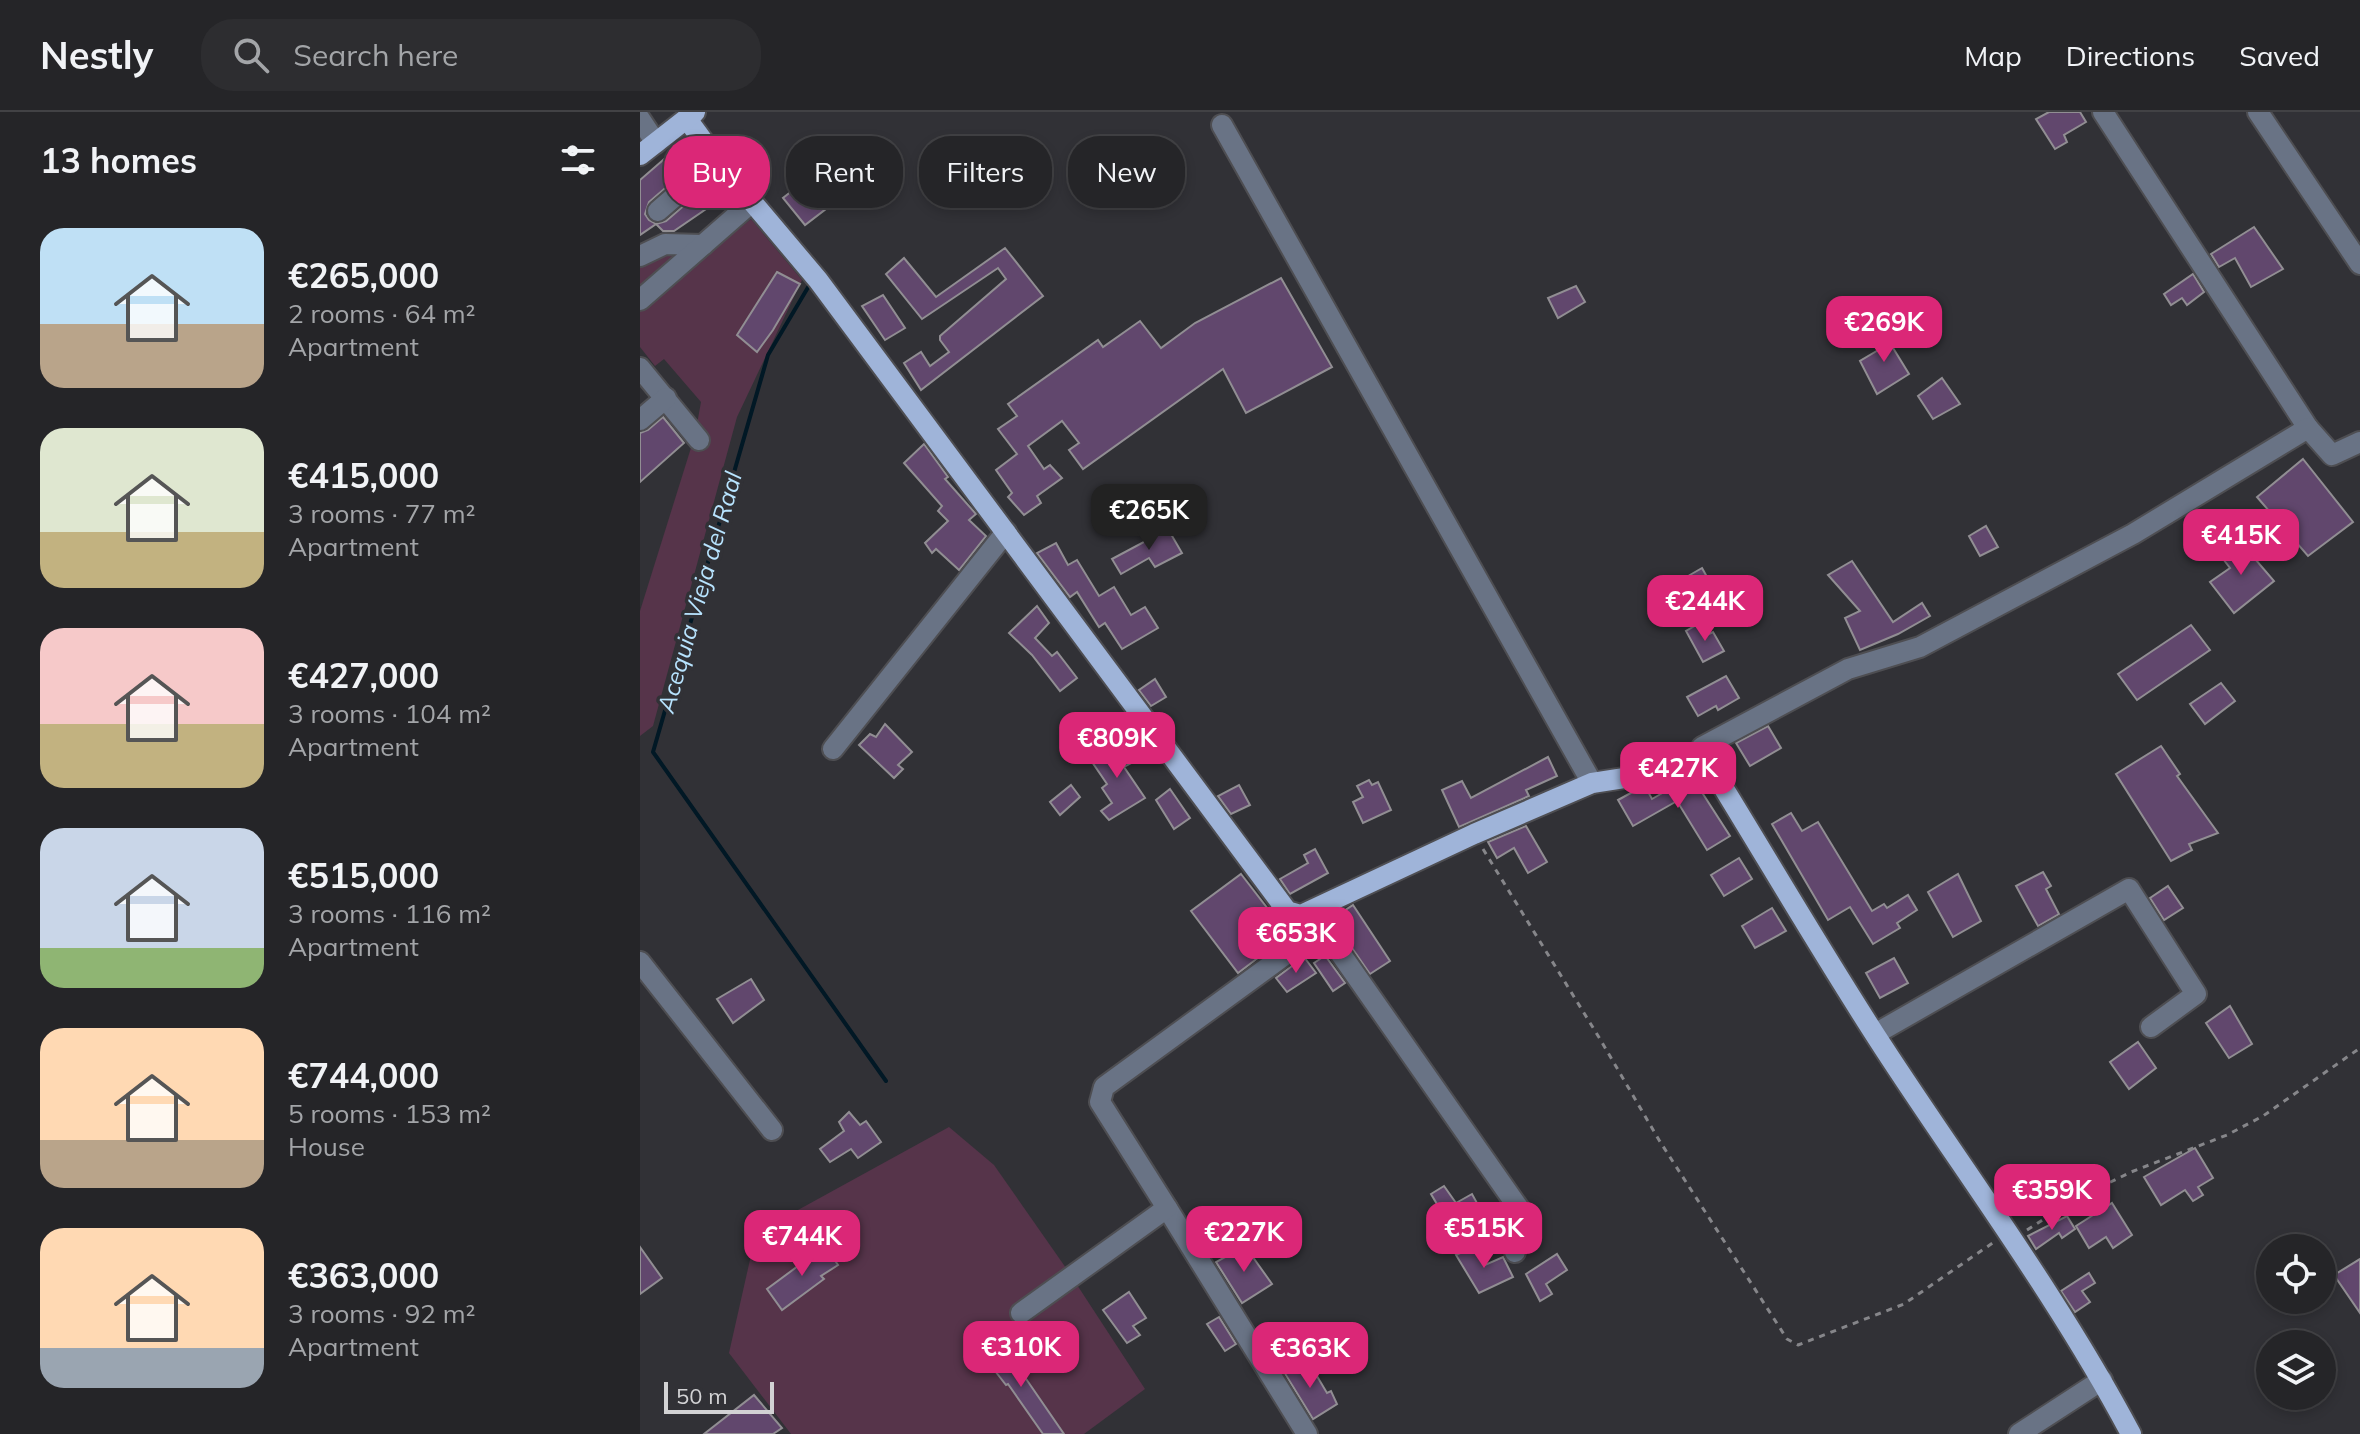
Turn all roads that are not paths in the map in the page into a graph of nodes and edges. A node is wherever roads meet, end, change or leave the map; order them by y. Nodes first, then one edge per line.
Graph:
1 (2103, 112) edge
2 (2258, 112) edge
3 (691, 116) edge
4 (640, 119) edge
5 (1222, 125) dead end
6 (703, 136) edge
7 (648, 149) edge
8 (664, 206) edge
9 (745, 208) edge
10 (757, 208) edge
11 (658, 211) dead end
12 (703, 245) junction
13 (640, 256) edge
14 (2360, 264) edge
15 (640, 300) edge
16 (640, 368) edge
17 (666, 398) junction
18 (640, 420) edge
19 (2308, 428) junction
20 (699, 440) dead end
21 (2360, 442) edge
22 (1006, 532) junction
23 (833, 749) dead end
24 (1695, 767) junction
25 (1592, 783) junction
26 (1301, 915) junction
27 (640, 962) edge
28 (2151, 1027) dead end
29 (1875, 1034) junction
30 (772, 1130) dead end
31 (1167, 1208) junction
32 (1515, 1252) dead end
33 (1021, 1313) dead end
34 (2102, 1380) junction
35 (1307, 1434) edge
36 (2019, 1434) edge
37 (2131, 1434) edge

1 - 19 street
2 - 14 street
3 - 6 main road
3 - 7 main road
4 - 7 street
5 - 25 street
8 - 11 street
9 - 12 street
10 - 22 main road
12 - 13 street
12 - 15 street
16 - 17 street
17 - 18 street
17 - 20 street
19 - 21 street
19 - 24 street
22 - 23 street
22 - 26 main road
24 - 25 main road
24 - 29 main road
25 - 26 main road
26 - 31 street
26 - 32 street
27 - 30 street
28 - 29 street
29 - 34 main road
31 - 33 street
31 - 35 street
34 - 36 street
34 - 37 main road

